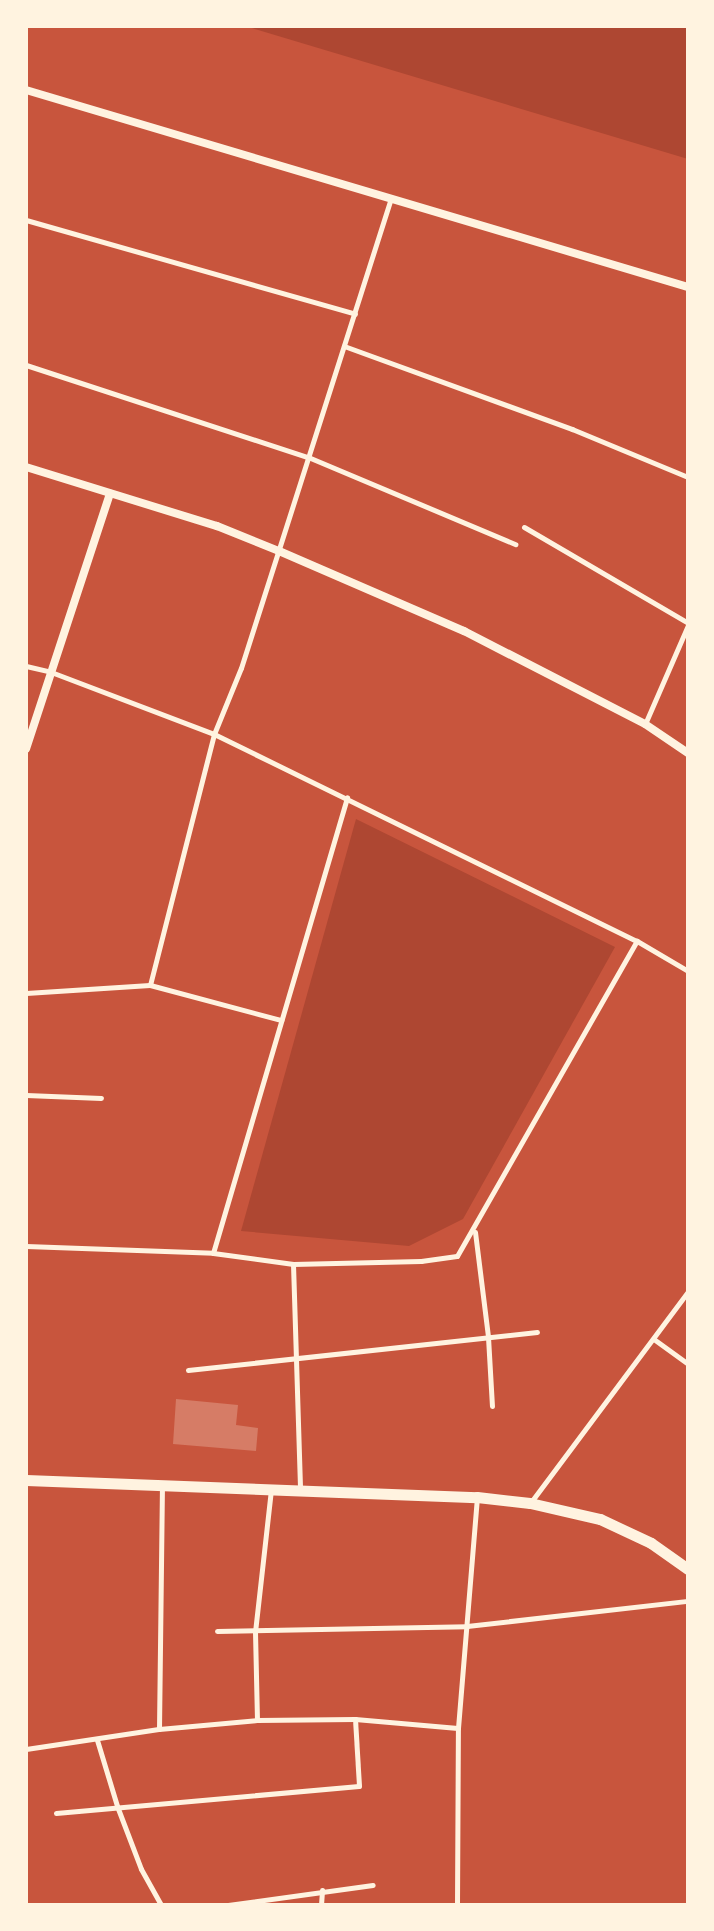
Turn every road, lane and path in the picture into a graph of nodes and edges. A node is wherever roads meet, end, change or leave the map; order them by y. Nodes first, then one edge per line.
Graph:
1 (26, 90) edge
2 (391, 198) junction
3 (26, 220) edge
4 (688, 287) edge
5 (355, 314) junction
6 (344, 346) junction
7 (26, 365) edge
8 (308, 457) junction
9 (26, 467) edge
10 (688, 477) edge
11 (110, 493) junction
12 (524, 527) dead end
13 (515, 544) dead end
14 (279, 551) junction
15 (688, 624) edge
16 (26, 666) edge
17 (51, 672) junction
18 (645, 724) junction
19 (214, 734) junction
20 (26, 749) edge
21 (688, 753) edge
22 (347, 797) junction
23 (637, 941) junction
24 (688, 971) edge
25 (150, 985) junction
26 (26, 993) edge
27 (281, 1020) junction
28 (26, 1095) edge
29 (101, 1098) dead end
30 (474, 1231) junction
31 (26, 1246) edge
32 (213, 1253) junction
33 (293, 1264) junction
34 (688, 1291) edge
35 (537, 1332) dead end
36 (488, 1337) junction
37 (655, 1340) junction
38 (295, 1357) junction
39 (688, 1364) edge
40 (188, 1370) dead end
41 (492, 1406) dead end
42 (26, 1480) edge
43 (162, 1485) junction
44 (271, 1489) junction
45 (300, 1491) junction
46 (477, 1497) junction
47 (530, 1503) junction
48 (688, 1569) edge
49 (688, 1601) edge
50 (467, 1626) junction
51 (217, 1631) dead end
52 (255, 1632) junction
53 (355, 1719) junction
54 (257, 1720) junction
55 (458, 1728) junction
56 (159, 1729) junction
57 (97, 1740) junction
58 (26, 1749) edge
59 (117, 1806) junction
60 (56, 1813) dead end
61 (373, 1885) dead end
62 (322, 1890) junction
63 (161, 1905) edge
64 (228, 1905) edge
65 (321, 1905) edge
66 (457, 1905) edge

1 - 2 street
2 - 4 street
2 - 5 lane
3 - 5 lane
5 - 6 lane
6 - 8 lane
6 - 10 lane
7 - 8 lane
8 - 13 lane
8 - 14 lane
9 - 11 street
11 - 14 street
11 - 17 street
12 - 15 lane
14 - 18 street
14 - 19 lane
15 - 18 lane
16 - 17 lane
17 - 19 lane
17 - 20 street
18 - 21 street
19 - 22 lane
19 - 25 lane
22 - 23 lane
22 - 27 lane
23 - 24 lane
23 - 30 lane
25 - 26 lane
25 - 27 lane
27 - 32 lane
28 - 29 lane
30 - 33 lane
30 - 36 lane
31 - 32 lane
32 - 33 lane
33 - 38 lane
34 - 37 lane
35 - 36 lane
36 - 38 lane
36 - 41 lane
37 - 39 lane
37 - 47 lane
38 - 40 lane
38 - 45 lane
42 - 43 street
43 - 44 street
43 - 56 lane
44 - 45 street
44 - 52 lane
45 - 46 street
46 - 47 street
46 - 50 lane
47 - 48 street
49 - 50 lane
50 - 52 lane
50 - 55 lane
51 - 52 lane
52 - 54 lane
53 - 54 lane
53 - 55 lane
53 - 59 lane
54 - 56 lane
55 - 66 lane
56 - 57 lane
57 - 58 lane
57 - 59 lane
59 - 60 lane
59 - 63 lane
61 - 62 lane
62 - 64 lane
62 - 65 lane

